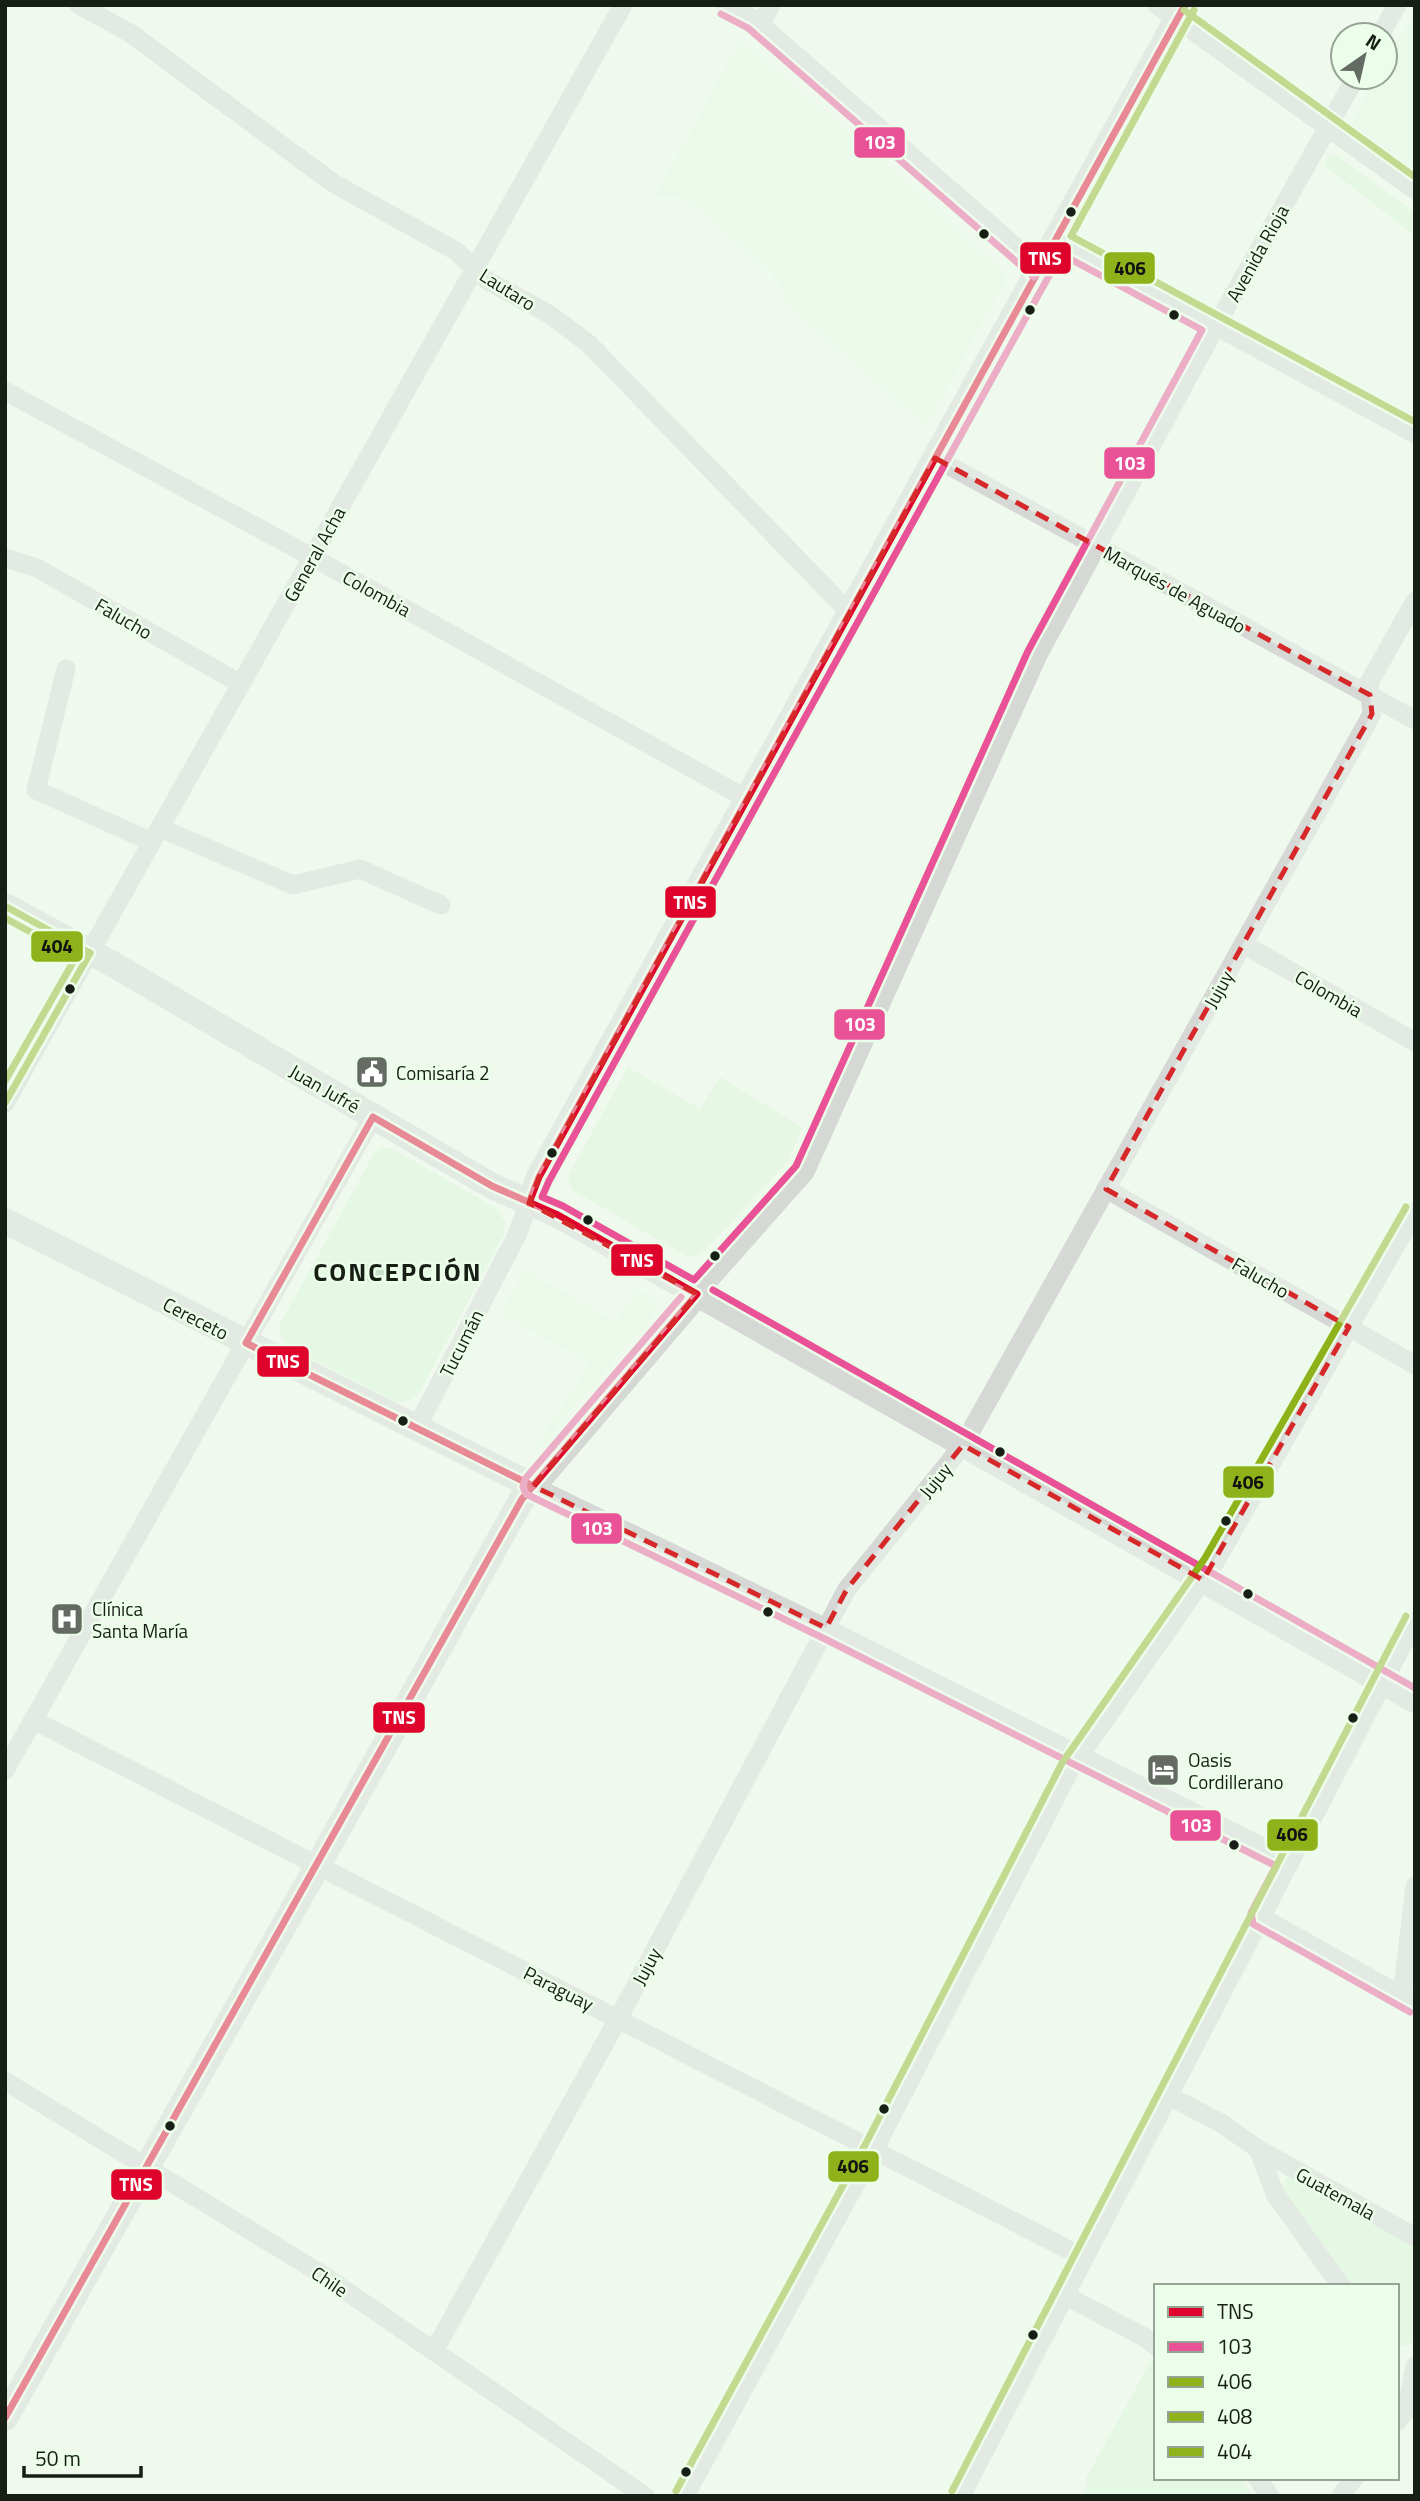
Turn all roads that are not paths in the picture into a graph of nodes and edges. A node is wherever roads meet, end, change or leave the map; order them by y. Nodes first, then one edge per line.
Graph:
1 (79, 5) edge
2 (623, 5) edge
3 (726, 5) edge
4 (771, 5) edge
5 (1397, 5) edge
6 (1173, 10) edge
7 (1388, 21) edge
8 (760, 24) junction
9 (1348, 91) edge
10 (1328, 127) junction
11 (1415, 190) edge
12 (1057, 240) junction
13 (475, 268) junction
14 (1041, 269) junction
15 (1216, 326) junction
16 (5, 391) edge
17 (1415, 434) edge
18 (935, 458) junction
19 (1096, 546) junction
20 (312, 557) junction
21 (5, 558) edge
22 (1415, 601) edge
23 (850, 613) junction
24 (66, 668) dead end
25 (241, 684) junction
26 (1370, 695) junction
27 (1415, 720) edge
28 (747, 799) junction
29 (156, 835) junction
30 (441, 905) dead end
31 (5, 906) edge
32 (1243, 944) junction
33 (90, 953) junction
34 (1415, 1042) edge
35 (5, 1103) edge
36 (373, 1117) junction
37 (1106, 1189) junction
38 (529, 1203) junction
39 (1415, 1212) edge
40 (5, 1221) edge
41 (697, 1294) junction
42 (1349, 1327) junction
43 (246, 1343) junction
44 (1415, 1365) edge
45 (417, 1427) junction
46 (963, 1445) junction
47 (533, 1486) junction
48 (1203, 1580) junction
49 (1415, 1621) edge
50 (826, 1628) junction
51 (1382, 1682) junction
52 (1415, 1700) edge
53 (33, 1720) junction
54 (1080, 1756) junction
55 (5, 1770) edge
56 (1290, 1861) junction
57 (318, 1865) junction
58 (1415, 1886) edge
59 (1261, 1917) junction
60 (1408, 1999) edge
61 (618, 2019) junction
62 (5, 2081) edge
63 (1167, 2095) junction
64 (1258, 2149) junction
65 (874, 2150) junction
66 (146, 2166) junction
67 (1415, 2237) edge
68 (1083, 2257) junction
69 (1339, 2284) edge
70 (1064, 2295) junction
71 (1154, 2344) edge
72 (434, 2351) junction
73 (1414, 2367) edge
74 (5, 2418) edge
75 (1399, 2419) edge
76 (1258, 2480) edge
77 (1353, 2480) edge
78 (645, 2496) edge
79 (685, 2496) edge
80 (961, 2496) edge
81 (1270, 2496) edge
82 (1341, 2496) edge

1 - 13 street, Lautaro
2 - 13 street, General Acha
3 - 8 street
4 - 8 street
5 - 7 street
6 - 10 street
6 - 12 main road, Tucumán
8 - 14 street
9 - 10 street, Avenida Rioja
10 - 11 street
10 - 15 street, Avenida Rioja
12 - 14 main road, Tucumán
12 - 15 street
13 - 20 street, General Acha
13 - 23 street, Lautaro
14 - 18 main road, Tucumán
15 - 17 street
15 - 19 street, Avenida Rioja
16 - 20 street, Colombia
18 - 19 street, Marqués de Aguado
18 - 23 main road, Tucumán
19 - 26 street, Marqués de Aguado
19 - 41 street, Avenida Rioja
20 - 25 street, General Acha
20 - 28 street, Colombia
21 - 25 street, Falucho
22 - 26 street, Jujuy
23 - 28 main road, Tucumán
24 - 29 street
25 - 29 street, General Acha
26 - 27 street, Marqués de Aguado
26 - 32 street, Jujuy
28 - 38 main road, Tucumán
29 - 30 street
29 - 33 street, General Acha
31 - 33 main road, Juan Jufré
32 - 34 street, Colombia
32 - 37 street, Jujuy
33 - 35 street, General Acha
33 - 36 main road, Juan Jufré
36 - 38 main road, Juan Jufré
36 - 43 street
37 - 42 street, Falucho
37 - 46 street, Jujuy
38 - 41 main road, Juan Jufré
38 - 45 street, Tucumán
39 - 42 street
40 - 43 main road, Cereceto
41 - 46 main road, Juan Jufré
41 - 47 main road, Avenida Rioja
42 - 44 street, Falucho
42 - 48 street
43 - 45 main road, Cereceto
43 - 53 street
45 - 47 main road, Cereceto
46 - 48 main road, Juan Jufré
46 - 50 street, Jujuy
47 - 50 street, Cereceto
47 - 57 main road, Avenida Rioja
48 - 51 main road, Juan Jufré
48 - 54 street
49 - 51 street
50 - 54 street, Cereceto
50 - 61 street, Jujuy
51 - 52 main road, Juan Jufré
51 - 56 street
53 - 55 street
53 - 57 street, Paraguay
54 - 56 street, Cereceto
54 - 65 street
56 - 59 street
57 - 61 street, Paraguay
57 - 66 main road, Avenida Rioja
58 - 60 street
59 - 60 street
59 - 63 street
61 - 65 street, Paraguay
61 - 72 street, Jujuy
62 - 66 street, Chile
63 - 64 street, Guatemala
63 - 68 street
64 - 67 street, Guatemala
64 - 69 street, Guatemala
65 - 68 street, Paraguay
65 - 79 street
66 - 72 street, Chile
66 - 74 main road, Avenida Rioja
68 - 70 street
70 - 71 street
70 - 80 street
72 - 78 street, Chile
73 - 75 street
76 - 81 street
77 - 82 street

